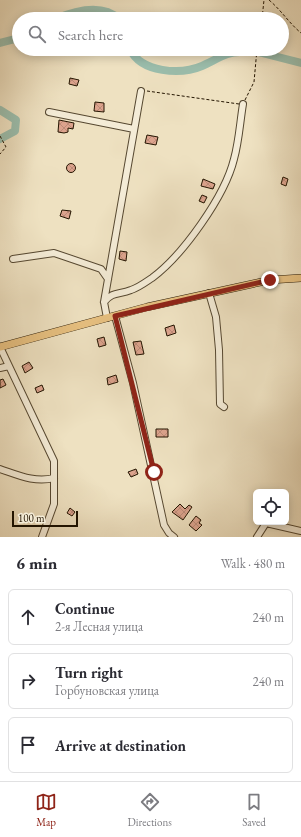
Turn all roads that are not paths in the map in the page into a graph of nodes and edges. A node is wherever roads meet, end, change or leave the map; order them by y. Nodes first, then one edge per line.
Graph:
1 (141, 91) road end
2 (244, 104) road end
3 (49, 112) dead end
4 (134, 129) junction
5 (13, 259) dead end
6 (301, 278) edge
7 (108, 279) junction
8 (209, 293) junction
9 (104, 302) junction
10 (115, 316) junction
11 (107, 318) junction
12 (0, 347) edge
13 (9, 366) junction
14 (0, 368) edge
15 (224, 406) dead end
16 (0, 469) edge
17 (54, 478) junction
18 (301, 531) edge
19 (42, 537) edge
20 (174, 537) edge
21 (257, 537) edge

1 - 4 street
2 - 9 street
3 - 4 street
4 - 7 street
5 - 7 street
6 - 8 main road
7 - 9 street
8 - 10 main road
8 - 15 street
9 - 11 street
10 - 11 main road
10 - 20 street
11 - 12 main road
12 - 13 street
13 - 14 street
13 - 17 street
16 - 17 street
17 - 19 street
18 - 21 street

